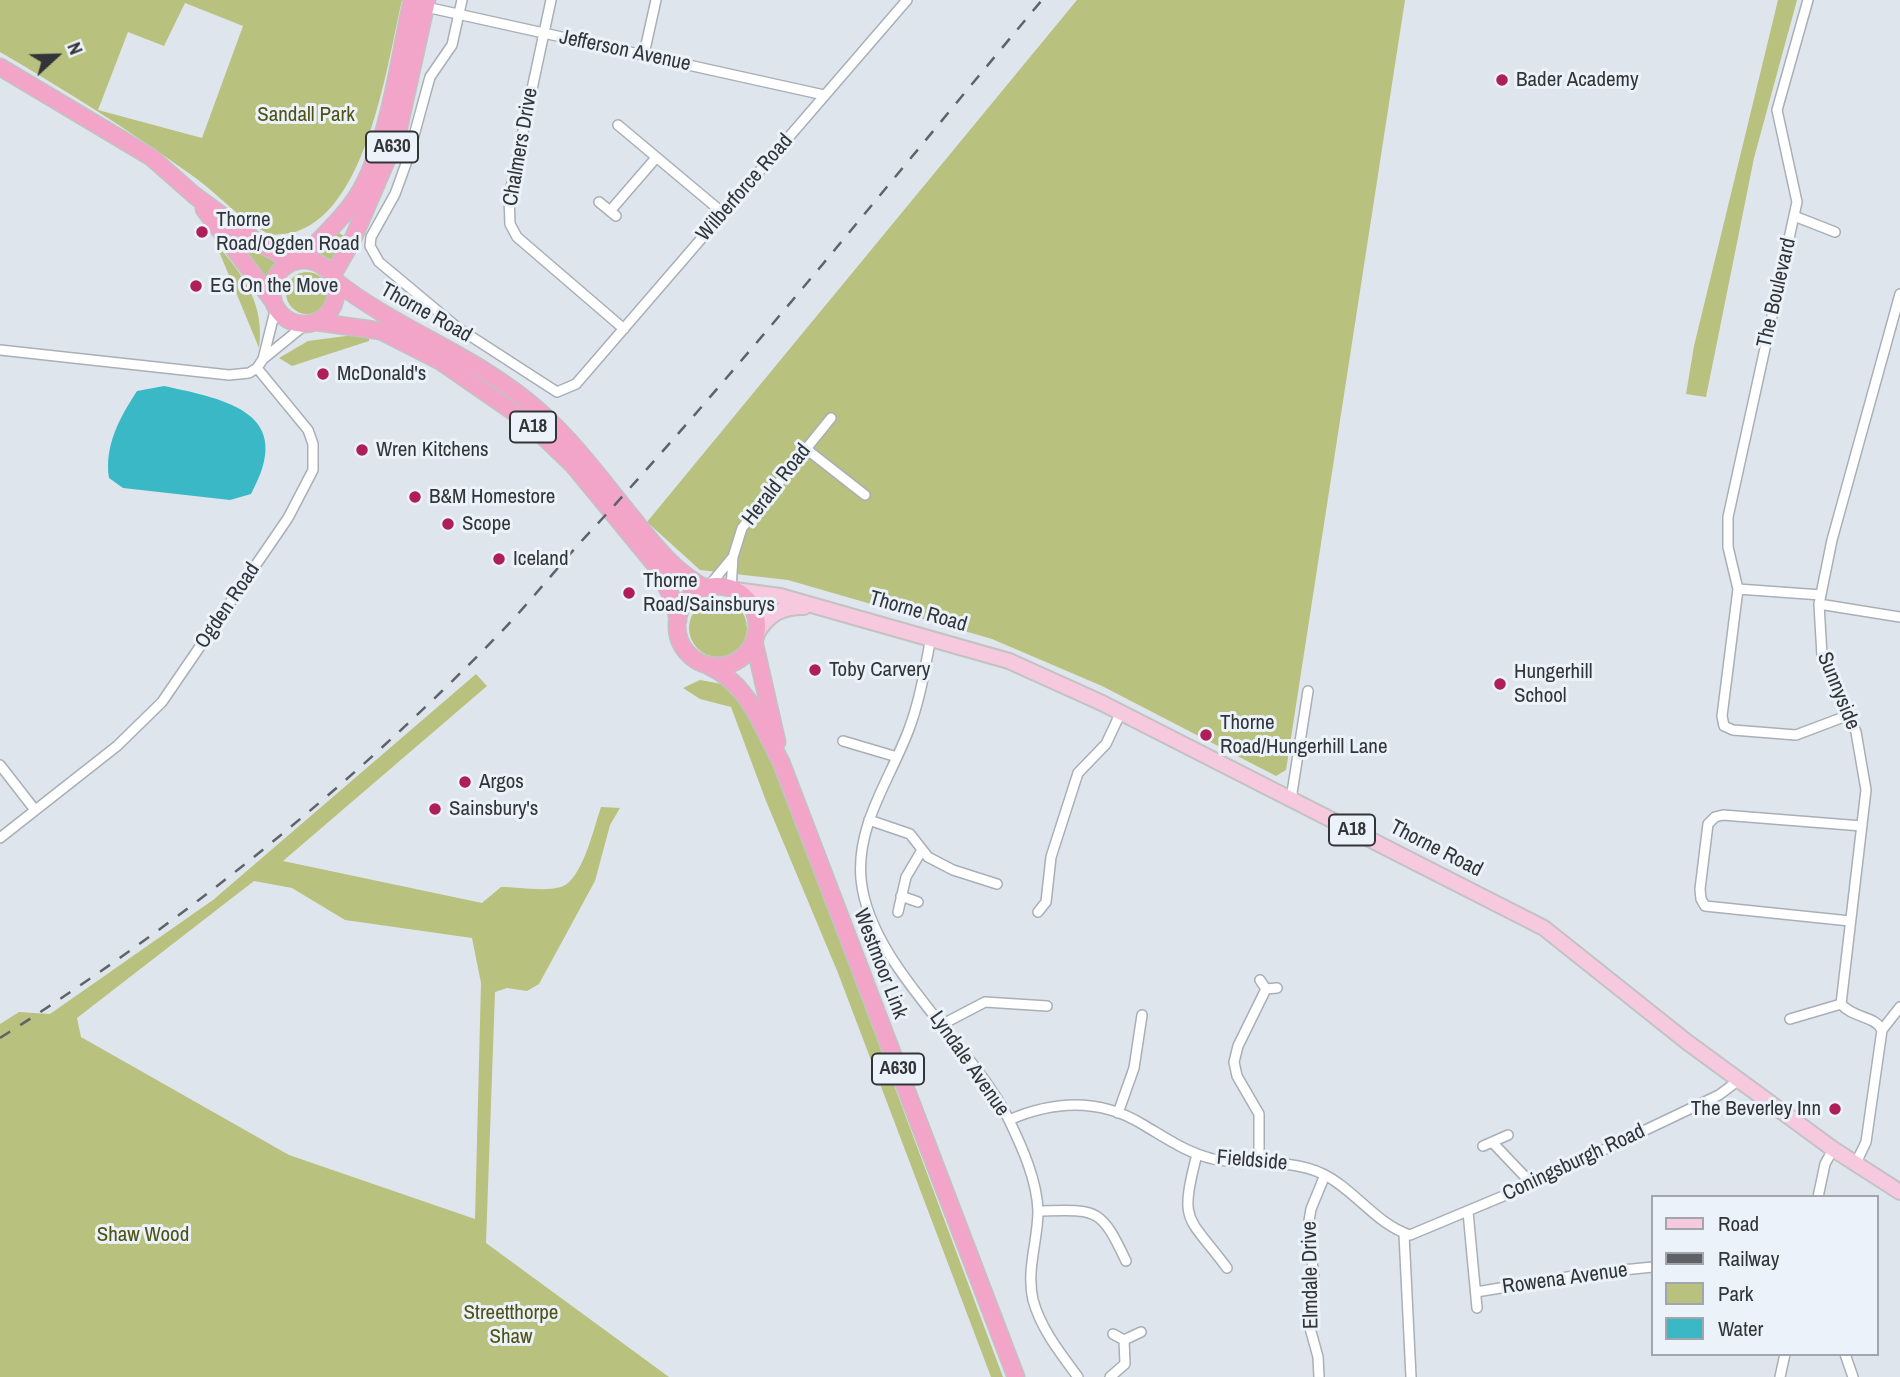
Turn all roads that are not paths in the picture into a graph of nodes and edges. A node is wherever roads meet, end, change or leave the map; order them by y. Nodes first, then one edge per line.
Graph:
1 (462, 0) edge
2 (551, 0) edge
3 (656, 0) edge
4 (906, 0) edge
5 (1808, 0) edge
6 (422, 2) edge
7 (459, 14) junction
8 (544, 33) junction
9 (644, 54) junction
10 (0, 67) edge
11 (824, 95) junction
12 (618, 125) dead end
13 (655, 159) junction
14 (194, 195) junction
15 (599, 202) dead end
16 (723, 213) junction
17 (1794, 216) junction
18 (1835, 232) dead end
19 (296, 261) junction
20 (332, 278) junction
21 (1900, 294) edge
22 (274, 304) junction
23 (311, 323) junction
24 (624, 329) junction
25 (0, 350) edge
26 (263, 359) junction
27 (257, 368) junction
28 (831, 418) dead end
29 (805, 448) junction
30 (865, 495) dead end
31 (733, 556) junction
32 (707, 588) junction
33 (733, 589) junction
34 (1738, 589) junction
35 (1820, 600) junction
36 (823, 608) junction
37 (1900, 617) edge
38 (678, 620) junction
39 (931, 637) junction
40 (755, 638) junction
41 (708, 665) junction
42 (1308, 691) dead end
43 (1121, 712) junction
44 (1849, 716) junction
45 (843, 741) dead end
46 (897, 757) junction
47 (781, 762) junction
48 (0, 765) edge
49 (1292, 799) junction
50 (35, 810) junction
51 (869, 820) junction
52 (1862, 826) junction
53 (0, 838) edge
54 (922, 850) junction
55 (997, 884) dead end
56 (901, 897) junction
57 (918, 902) dead end
58 (898, 912) dead end
59 (1038, 912) dead end
60 (1850, 920) junction
61 (1277, 988) dead end
62 (1842, 1004) junction
63 (1046, 1006) dead end
64 (1900, 1007) edge
65 (1142, 1014) dead end
66 (1790, 1020) dead end
67 (941, 1025) junction
68 (1882, 1030) junction
69 (1740, 1080) junction
70 (1118, 1113) junction
71 (1009, 1119) junction
72 (1508, 1135) dead end
73 (1833, 1149) junction
74 (1197, 1154) junction
75 (1259, 1162) junction
76 (1855, 1165) junction
77 (1325, 1175) junction
78 (1532, 1184) junction
79 (1900, 1192) edge
80 (1818, 1195) edge
81 (1038, 1211) junction
82 (1468, 1212) junction
83 (1404, 1234) junction
84 (1126, 1261) dead end
85 (1652, 1267) edge
86 (1227, 1268) dead end
87 (1476, 1292) junction
88 (1476, 1308) dead end
89 (1141, 1332) dead end
90 (1113, 1334) dead end
91 (1124, 1340) junction
92 (1785, 1356) edge
93 (1846, 1356) edge
94 (1016, 1377) edge
95 (1078, 1377) edge
96 (1110, 1377) edge
97 (1319, 1377) edge
98 (1411, 1377) edge
99 (1780, 1377) edge
100 (1853, 1377) edge

1 - 7 street
2 - 8 street, Chalmers Drive
3 - 9 street
4 - 11 street, Wilberforce Road
5 - 17 street, The Boulevard
6 - 7 street, Jefferson Avenue
6 - 19 highway, A630
6 - 20 highway, A630
7 - 8 street, Jefferson Avenue
7 - 24 street, Wilberforce Road
8 - 9 street, Jefferson Avenue
8 - 24 street, Chalmers Drive
9 - 11 street, Jefferson Avenue
10 - 14 highway
11 - 16 street, Wilberforce Road
12 - 13 street
13 - 15 street
13 - 16 street
14 - 19 highway
14 - 22 highway
16 - 24 street, Wilberforce Road
17 - 18 street
17 - 34 street, The Boulevard
19 - 20 highway
19 - 22 highway
20 - 23 highway
20 - 32 highway, Thorne Road / A18
21 - 35 street, Sunnyside
22 - 23 highway
22 - 26 street
23 - 26 street
23 - 38 highway, Thorne Road / A18
25 - 27 street
26 - 27 street
27 - 50 street, Ogden Road
28 - 29 street, Herald Road
29 - 30 street
29 - 31 street, Herald Road
31 - 32 street, Herald Road
31 - 33 street, Herald Road
32 - 33 highway, A18
32 - 38 highway
33 - 36 main road, A18
33 - 40 highway
34 - 35 street
34 - 44 street, The Boulevard
35 - 37 street
35 - 44 street, Sunnyside
36 - 39 main road, Thorne Road / A18
36 - 40 main road, A18
38 - 41 highway, A18
39 - 43 main road, Thorne Road / A18
39 - 46 street, Lyndale Avenue
40 - 41 highway, A18
40 - 47 highway, Westmoor Link / A630
41 - 47 highway, Westmoor Link / A630
42 - 49 street
43 - 49 main road, Thorne Road / A18
43 - 59 street
44 - 52 street, Sunnyside
45 - 46 street
46 - 51 street, Lyndale Avenue
47 - 94 highway, Westmoor Link / A630
48 - 50 street
49 - 69 main road, Thorne Road / A18
50 - 53 street, Ogden Road
51 - 54 street
51 - 67 street, Lyndale Avenue
52 - 60 street, Sunnyside
52 - 60 street
54 - 55 street
54 - 56 street
56 - 57 street
56 - 58 street
60 - 62 street, Sunnyside
61 - 75 street
62 - 66 street
62 - 68 street
63 - 67 street
64 - 68 street
65 - 70 street
67 - 71 street, Lyndale Avenue
68 - 76 street
69 - 73 main road, Thorne Road / A18
69 - 78 street, Coningsburgh Road
70 - 71 street, Fieldside
70 - 74 street, Fieldside
71 - 81 street, Lyndale Avenue
72 - 78 street
73 - 76 main road, Thorne Road / A18
73 - 80 street
74 - 75 street, Fieldside
74 - 86 street
75 - 77 street, Fieldside
76 - 79 main road, Thorne Road / A18
77 - 83 street, Fieldside
77 - 97 street, Elmdale Drive
78 - 82 street, Coningsburgh Road
81 - 84 street
81 - 95 street, Lyndale Avenue
82 - 83 street, Coningsburgh Road
82 - 87 street
83 - 98 street
85 - 87 street, Rowena Avenue
87 - 88 street
89 - 91 street
90 - 91 street
91 - 96 street
92 - 99 street
93 - 100 street

